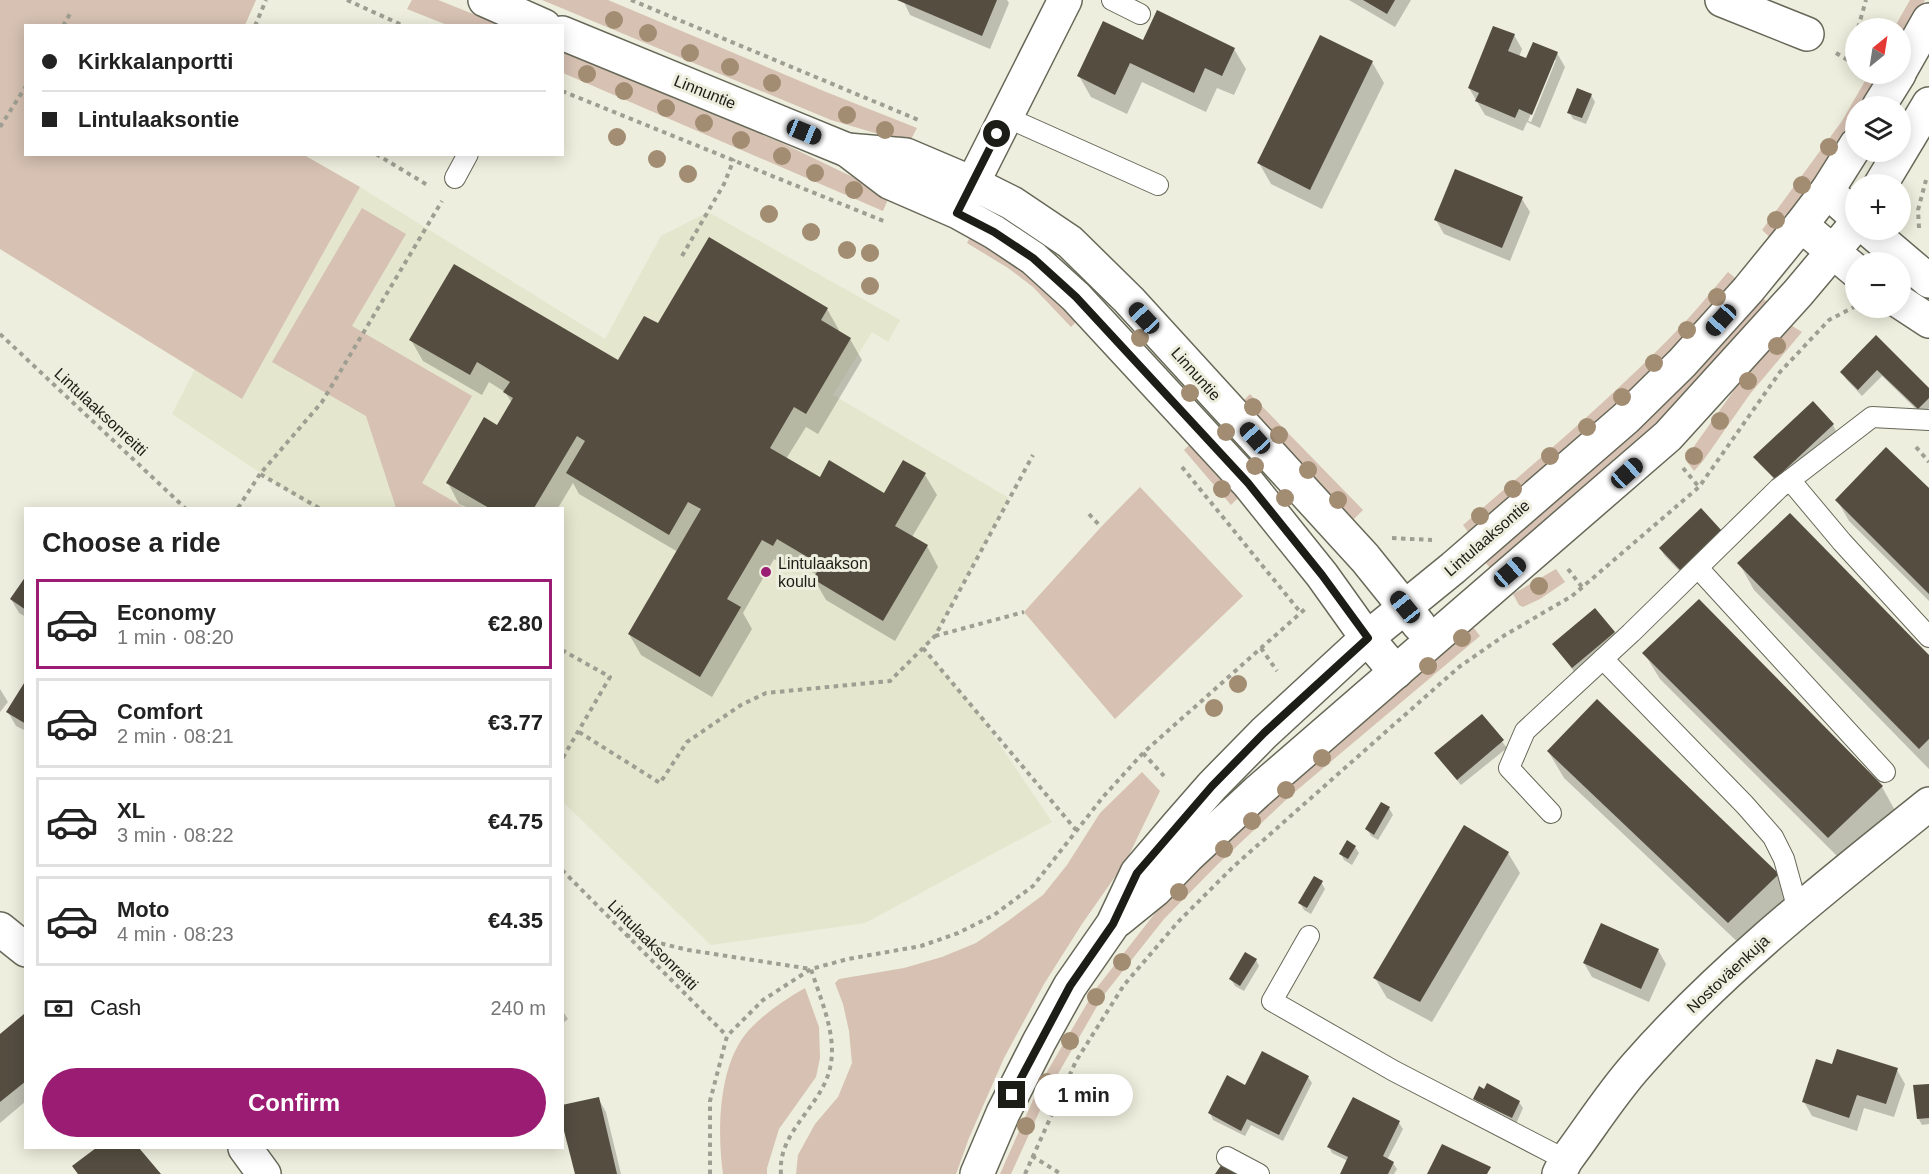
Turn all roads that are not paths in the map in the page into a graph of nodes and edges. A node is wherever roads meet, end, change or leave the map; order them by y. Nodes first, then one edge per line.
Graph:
1 (485, 0) edge
2 (1065, 0) edge
3 (1112, 0) edge
4 (1722, 0) edge
5 (1140, 14) dead end
6 (1929, 20) edge
7 (539, 24) edge
8 (564, 34) edge
9 (1807, 34) dead end
10 (1911, 52) edge
11 (1929, 105) edge
12 (1006, 117) junction
13 (848, 150) junction
14 (467, 156) edge
15 (1845, 162) edge
16 (1887, 174) edge
17 (455, 178) road end
18 (972, 183) junction
19 (1158, 185) dead end
20 (1827, 191) junction
21 (1845, 208) edge
22 (957, 213) junction
23 (1801, 225) junction
24 (1851, 240) edge
25 (1881, 240) edge
26 (1844, 262) edge
27 (1929, 281) edge
28 (1911, 310) edge
29 (1929, 321) edge
30 (1929, 420) edge
31 (1790, 480) junction
32 (1698, 568) junction
33 (1405, 607) junction
34 (1929, 637) edge
35 (1368, 638) junction
36 (1432, 641) junction
37 (1603, 660) junction
38 (1396, 672) junction
39 (1885, 772) dead end
40 (1929, 804) edge
41 (1551, 813) dead end
42 (1798, 910) junction
43 (1113, 924) junction
44 (0, 929) edge
45 (1310, 936) dead end
46 (24, 948) edge
47 (246, 1149) edge
48 (1227, 1157) dead end
49 (1563, 1167) edge
50 (264, 1174) edge
51 (977, 1174) edge
52 (1259, 1174) edge

1 - 7 street
2 - 12 street
3 - 5 lane
4 - 9 street
6 - 10 street
8 - 13 street, Linnuntie
11 - 16 street
12 - 18 street
12 - 19 lane
13 - 18 street, Linnuntie
13 - 22 street, Linnuntie
14 - 17 lane
15 - 20 street, Lintulaaksontie
18 - 22 street
18 - 33 street, Linnuntie
20 - 21 street
20 - 23 street, Lintulaaksontie
22 - 35 street, Linnuntie
23 - 26 street
23 - 33 street, Lintulaaksontie
24 - 26 street, Lintulaaksontie
25 - 27 street
26 - 36 street, Lintulaaksontie
28 - 29 street
30 - 31 lane
31 - 32 lane
31 - 34 lane
32 - 37 lane
32 - 39 lane
33 - 35 street, Lintulaaksontie
33 - 36 street, Linnuntie
35 - 38 street, Linnuntie
35 - 43 street, Lintulaaksontie
36 - 38 street, Lintulaaksontie
37 - 41 lane
37 - 42 lane
38 - 43 street, Lintulaaksontie
40 - 42 street, Nostoväenkuja
42 - 49 street, Nostoväenkuja
43 - 51 street, Lintulaaksontie
44 - 46 street
45 - 49 lane
47 - 50 street
48 - 52 lane

